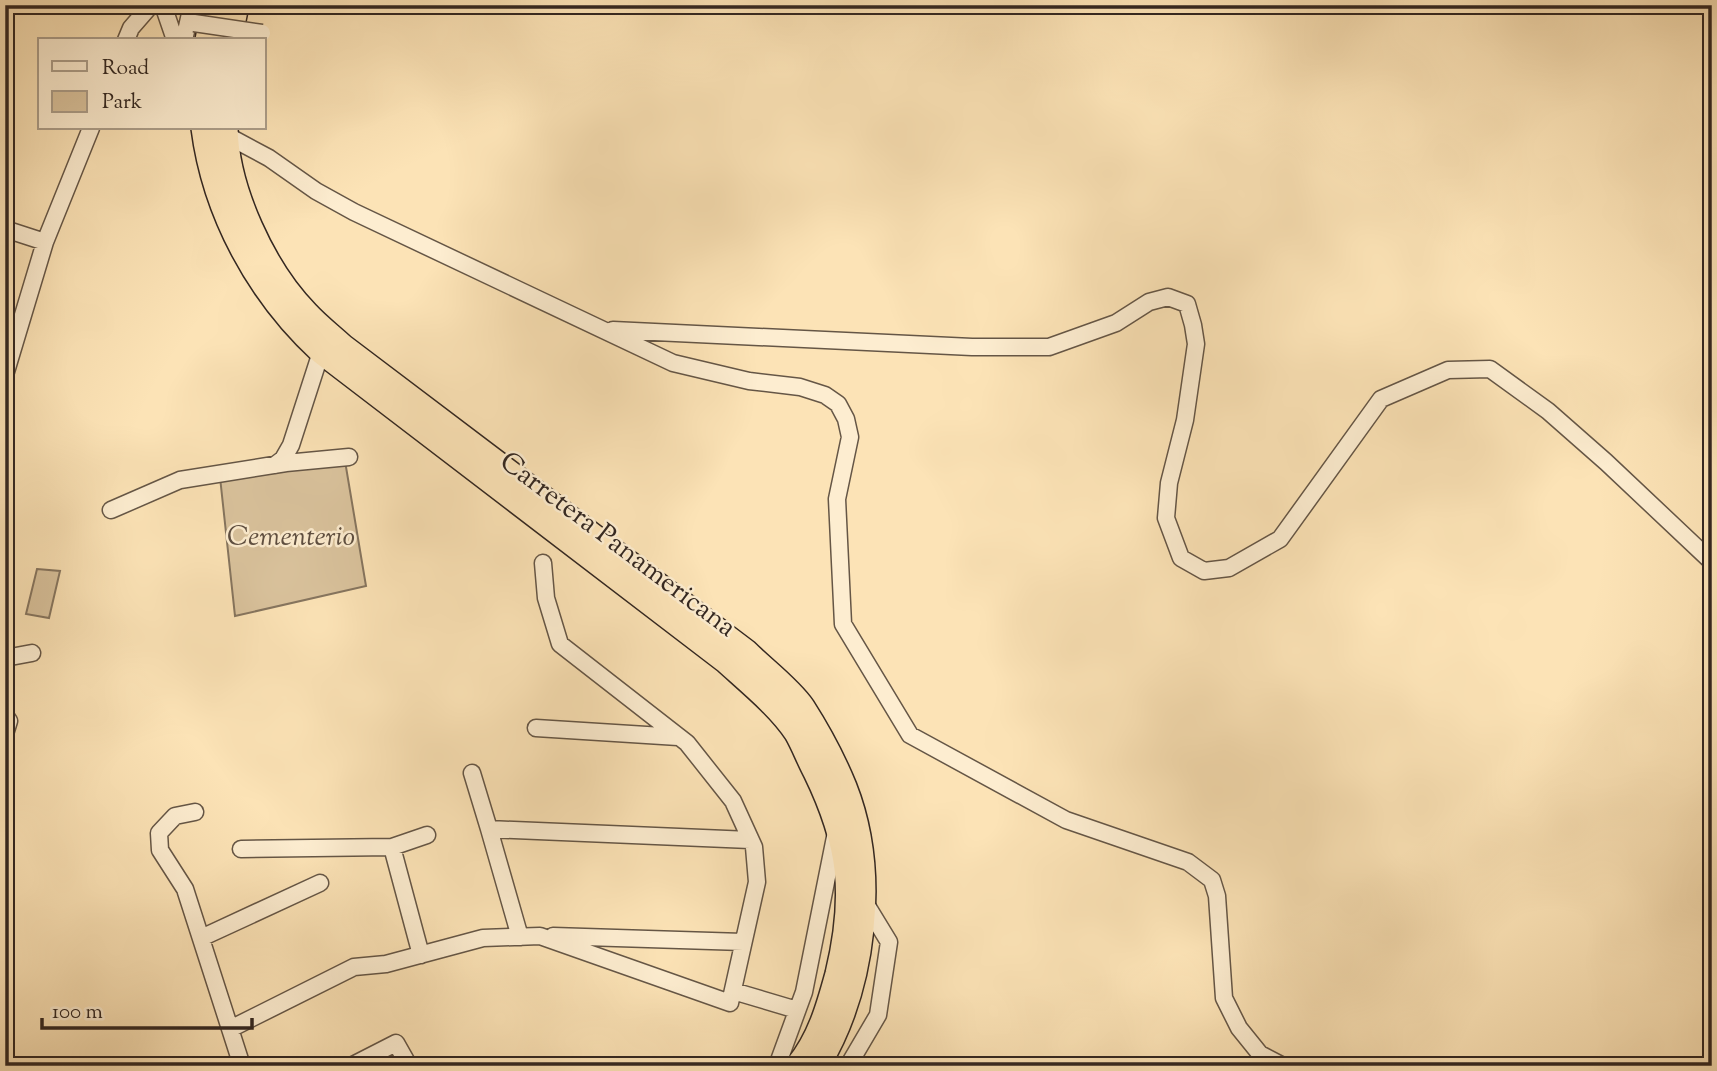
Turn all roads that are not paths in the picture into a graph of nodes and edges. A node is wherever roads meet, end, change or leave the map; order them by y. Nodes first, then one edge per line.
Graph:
1 (151, 5) edge
2 (163, 5) edge
3 (192, 5) edge
4 (214, 5) edge
5 (237, 5) edge
6 (201, 32) edge
7 (262, 33) dead end
8 (127, 38) edge
9 (174, 38) edge
10 (184, 38) edge
11 (230, 38) edge
12 (90, 130) edge
13 (203, 130) edge
14 (224, 137) edge
15 (5, 229) edge
16 (45, 243) junction
17 (604, 330) junction
18 (321, 352) junction
19 (5, 375) edge
20 (349, 457) dead end
21 (275, 465) junction
22 (111, 510) dead end
23 (1712, 562) edge
24 (543, 563) dead end
25 (32, 653) dead end
26 (5, 658) edge
27 (5, 715) edge
28 (536, 728) dead end
29 (5, 734) edge
30 (678, 737) junction
31 (472, 773) dead end
32 (195, 812) dead end
33 (837, 826) junction
34 (489, 829) junction
35 (427, 835) dead end
36 (750, 840) junction
37 (392, 847) junction
38 (241, 849) dead end
39 (320, 883) dead end
40 (864, 901) junction
41 (540, 936) junction
42 (520, 937) junction
43 (201, 938) junction
44 (743, 942) junction
45 (421, 955) junction
46 (733, 991) junction
47 (797, 1010) junction
48 (230, 1029) junction
49 (242, 1066) edge
50 (351, 1066) edge
51 (409, 1066) edge
52 (777, 1066) edge
53 (797, 1066) edge
54 (818, 1066) edge
55 (848, 1066) edge
56 (1283, 1066) edge

1 - 8 street
2 - 9 street
3 - 10 street
4 - 6 highway
5 - 11 highway
6 - 7 street, bridge
12 - 16 street
13 - 18 highway, Carretera Panamericana
14 - 17 street
14 - 40 highway, Carretera Panamericana
15 - 16 street
16 - 19 street
17 - 23 street
17 - 56 street
18 - 21 street
18 - 33 highway, Carretera Panamericana
20 - 21 street
21 - 22 street
24 - 30 street
25 - 26 street
27 - 29 street
28 - 30 street
30 - 36 street
31 - 34 street
32 - 43 street
33 - 47 street
33 - 53 highway, Carretera Panamericana
34 - 36 street
34 - 42 street
35 - 37 street
36 - 44 street
37 - 38 street
37 - 45 street
39 - 43 street
40 - 54 highway, Carretera Panamericana
40 - 55 street
41 - 42 street
41 - 44 street
41 - 46 street
42 - 45 street
43 - 48 street
44 - 46 street
45 - 48 street
46 - 47 street
47 - 52 street
48 - 49 street
50 - 51 street

